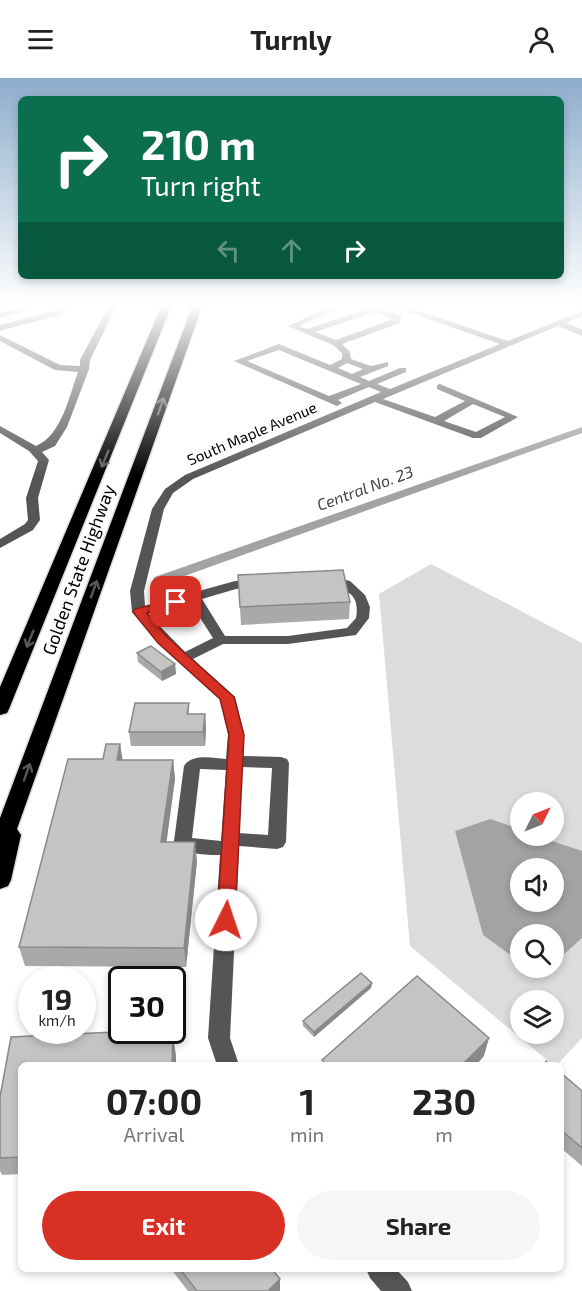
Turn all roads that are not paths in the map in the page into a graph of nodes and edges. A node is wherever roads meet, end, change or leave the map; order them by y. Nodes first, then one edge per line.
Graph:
1 (50, 364) edge
2 (85, 364) edge
3 (143, 364) edge
4 (176, 364) edge
5 (245, 364) edge
6 (321, 364) edge
7 (341, 364) edge
8 (357, 364) edge
9 (385, 364) dead end
10 (462, 364) edge
11 (332, 368) junction
12 (84, 369) junction
13 (371, 369) junction
14 (403, 370) dead end
15 (352, 377) junction
16 (369, 384) junction
17 (440, 387) dead end
18 (391, 393) junction
19 (375, 399) junction
20 (329, 400) junction
21 (472, 401) junction
22 (350, 409) junction
23 (434, 422) junction
24 (0, 429) edge
25 (35, 451) junction
26 (0, 544) edge
27 (308, 581) edge
28 (276, 582) edge
29 (194, 597) junction
30 (139, 612) junction
31 (221, 640) junction
32 (184, 658) junction
33 (20, 664) junction
34 (0, 687) edge
35 (0, 709) edge
36 (235, 763) junction
37 (18, 797) junction
38 (230, 844) junction
39 (0, 847) edge
40 (0, 880) edge
41 (227, 1062) edge
42 (382, 1272) edge
43 (399, 1291) edge

1 - 12 street
2 - 12 street
3 -> 33 highway, Golden State Highway
37 -> 4 highway, Golden State Highway
5 - 20 street
6 - 11 street
7 - 11 street
8 - 13 street
9 - 13 street
10 - 18 street, South Maple Avenue
11 - 15 street
12 - 25 street
13 - 15 street
14 - 16 street
15 - 16 street
16 - 18 street
16 - 20 street
17 - 21 street
18 - 19 street, South Maple Avenue
19 - 22 street, South Maple Avenue
19 - 23 street
20 - 22 street
21 - 23 street
21 - 23 street
22 - 30 street, South Maple Avenue
24 - 25 street
25 - 26 street
27 - 31 street
28 - 29 street
29 - 30 street
29 - 31 street
30 - 32 street
31 - 32 street
32 - 36 street
33 - 34 highway
33 - 35 highway, Golden State Highway
36 - 38 street
36 - 38 street
36 - 38 street
37 - 39 highway, Golden State Highway
37 - 40 highway
38 - 41 street
42 - 43 street

